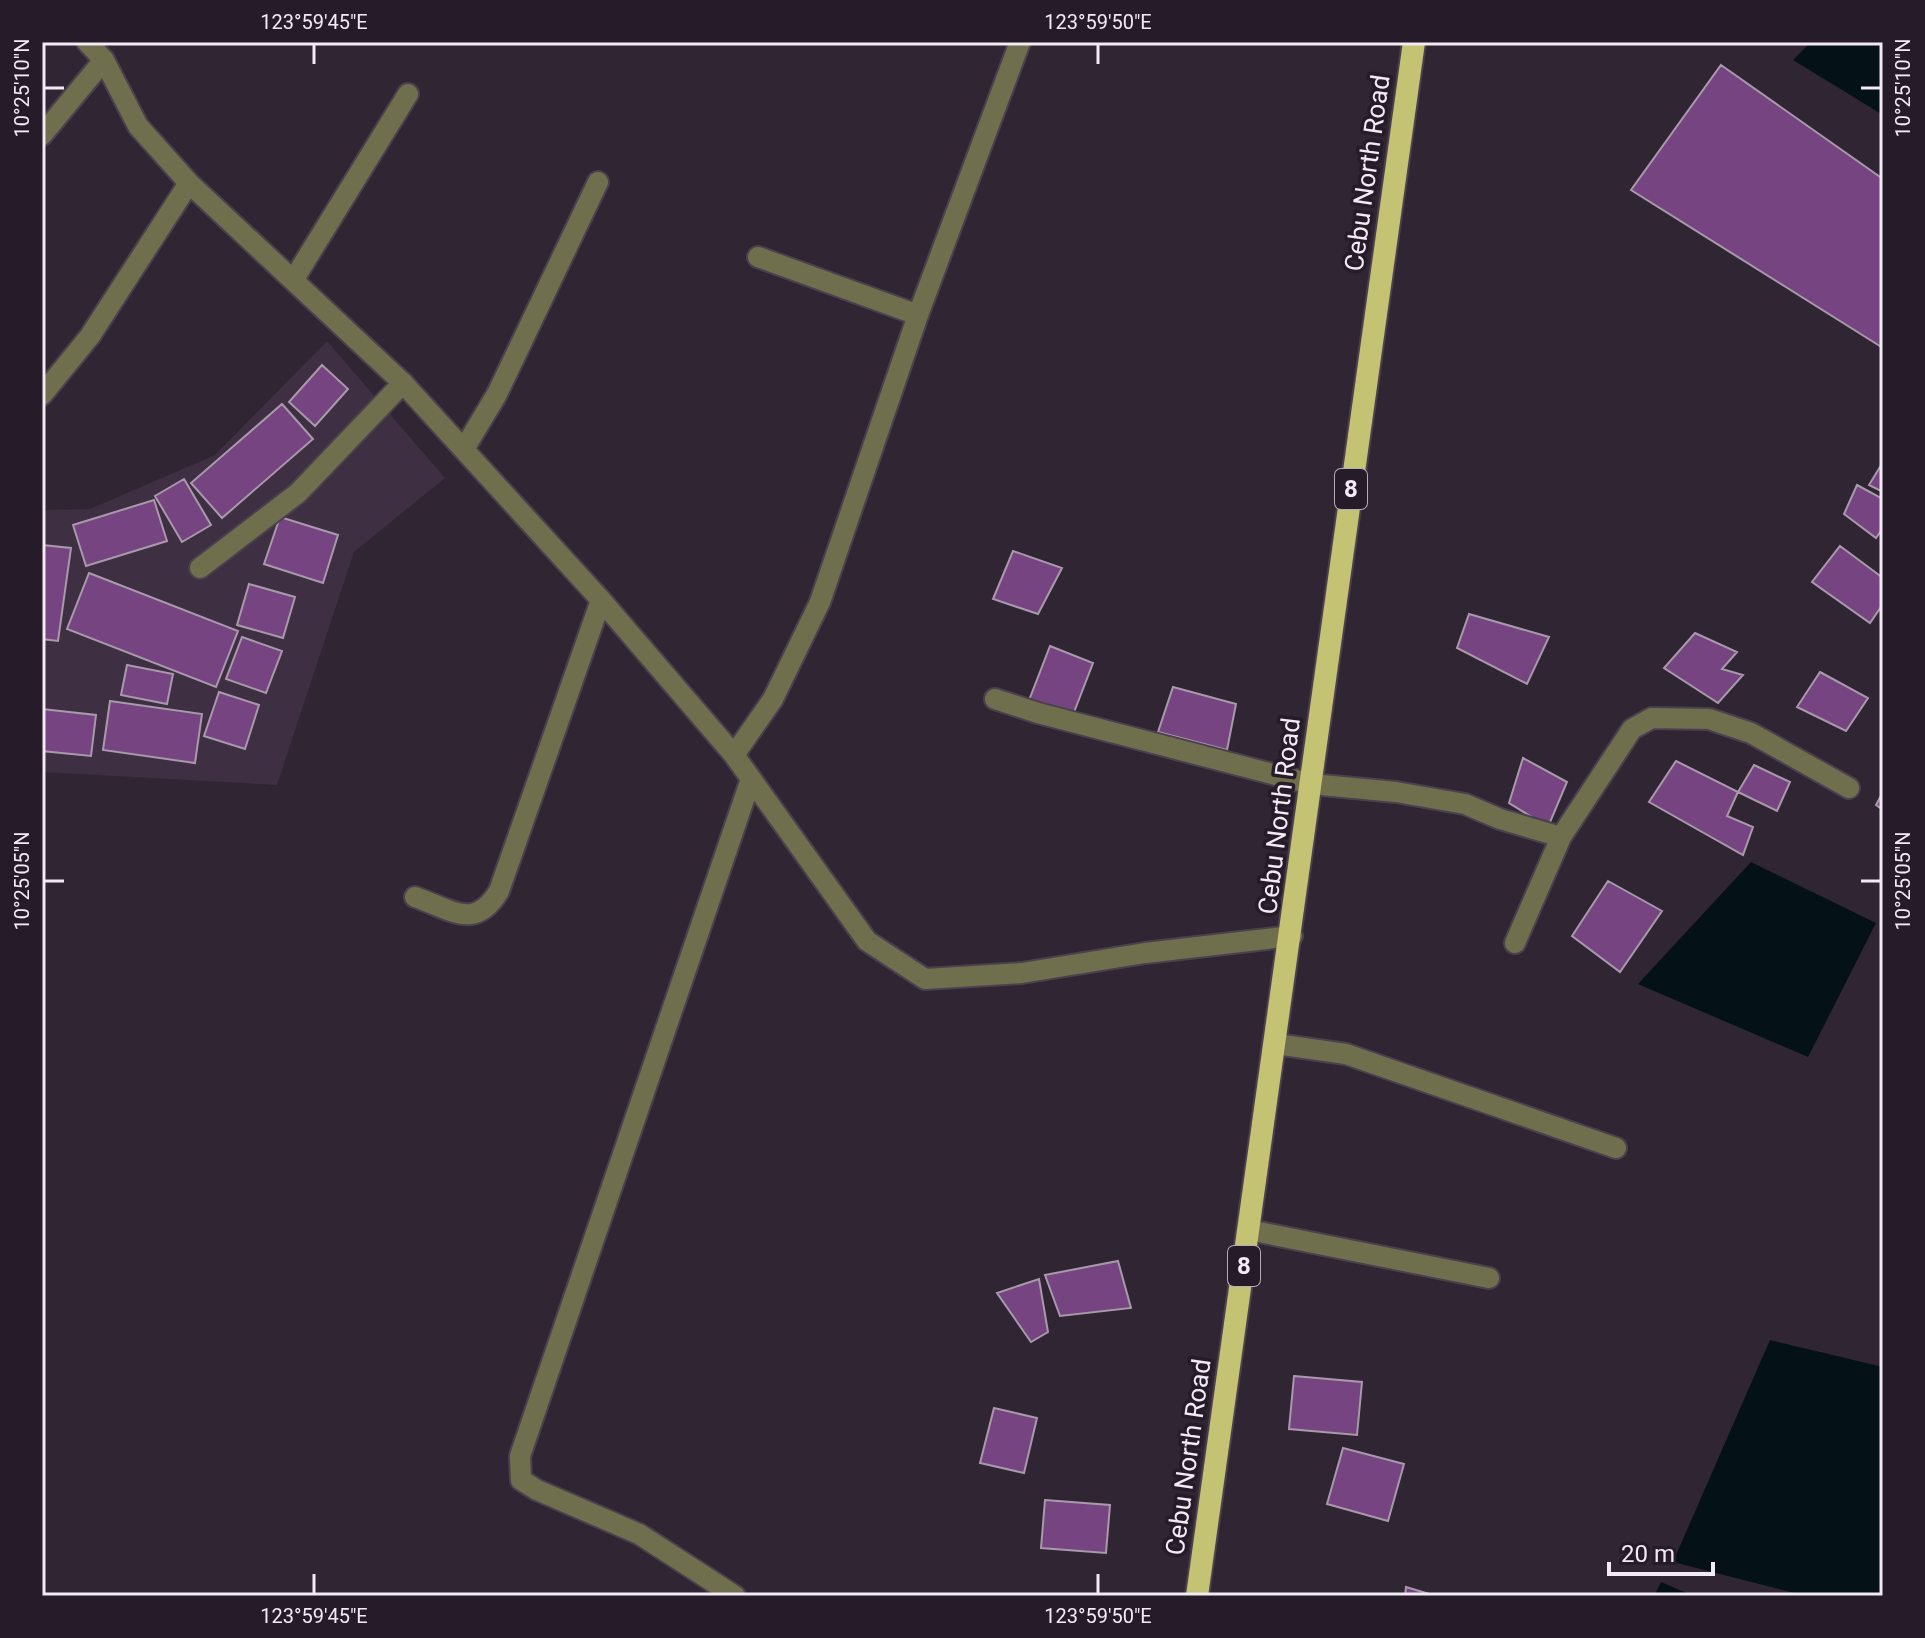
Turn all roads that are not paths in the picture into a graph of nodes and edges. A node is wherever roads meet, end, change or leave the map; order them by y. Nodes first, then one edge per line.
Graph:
1 (87, 42) edge
2 (1020, 42) edge
3 (1414, 42) edge
4 (104, 60) junction
5 (408, 94) dead end
6 (42, 135) edge
7 (598, 182) dead end
8 (189, 183) junction
9 (758, 257) dead end
10 (294, 279) junction
11 (918, 315) junction
12 (403, 383) junction
13 (42, 395) edge
14 (464, 449) junction
15 (200, 568) dead end
16 (601, 600) junction
17 (995, 699) dead end
18 (734, 755) junction
19 (751, 779) junction
20 (1311, 784) junction
21 (1849, 788) dead end
22 (1561, 837) junction
23 (415, 897) dead end
24 (1292, 936) junction
25 (1515, 943) dead end
26 (1276, 1044) junction
27 (1616, 1148) dead end
28 (1249, 1230) junction
29 (1489, 1278) dead end
30 (735, 1596) edge
31 (1197, 1596) edge

1 - 4 street
2 - 11 street
3 - 20 highway, Cebu North Road / 8
4 - 6 street
4 - 8 street
5 - 10 street
7 - 14 street
8 - 10 street
8 - 13 street
9 - 11 street
10 - 12 street
11 - 18 street
12 - 14 street
12 - 15 street
14 - 16 street
16 - 18 street
16 - 23 street
17 - 20 street
18 - 19 street
19 - 24 street
19 - 30 street
20 - 22 street
20 - 24 highway, Cebu North Road / 8
21 - 22 street
22 - 25 street
24 - 26 highway, Cebu North Road / 8
26 - 27 street
26 - 28 highway, Cebu North Road / 8
28 - 29 street
28 - 31 highway, Cebu North Road / 8

